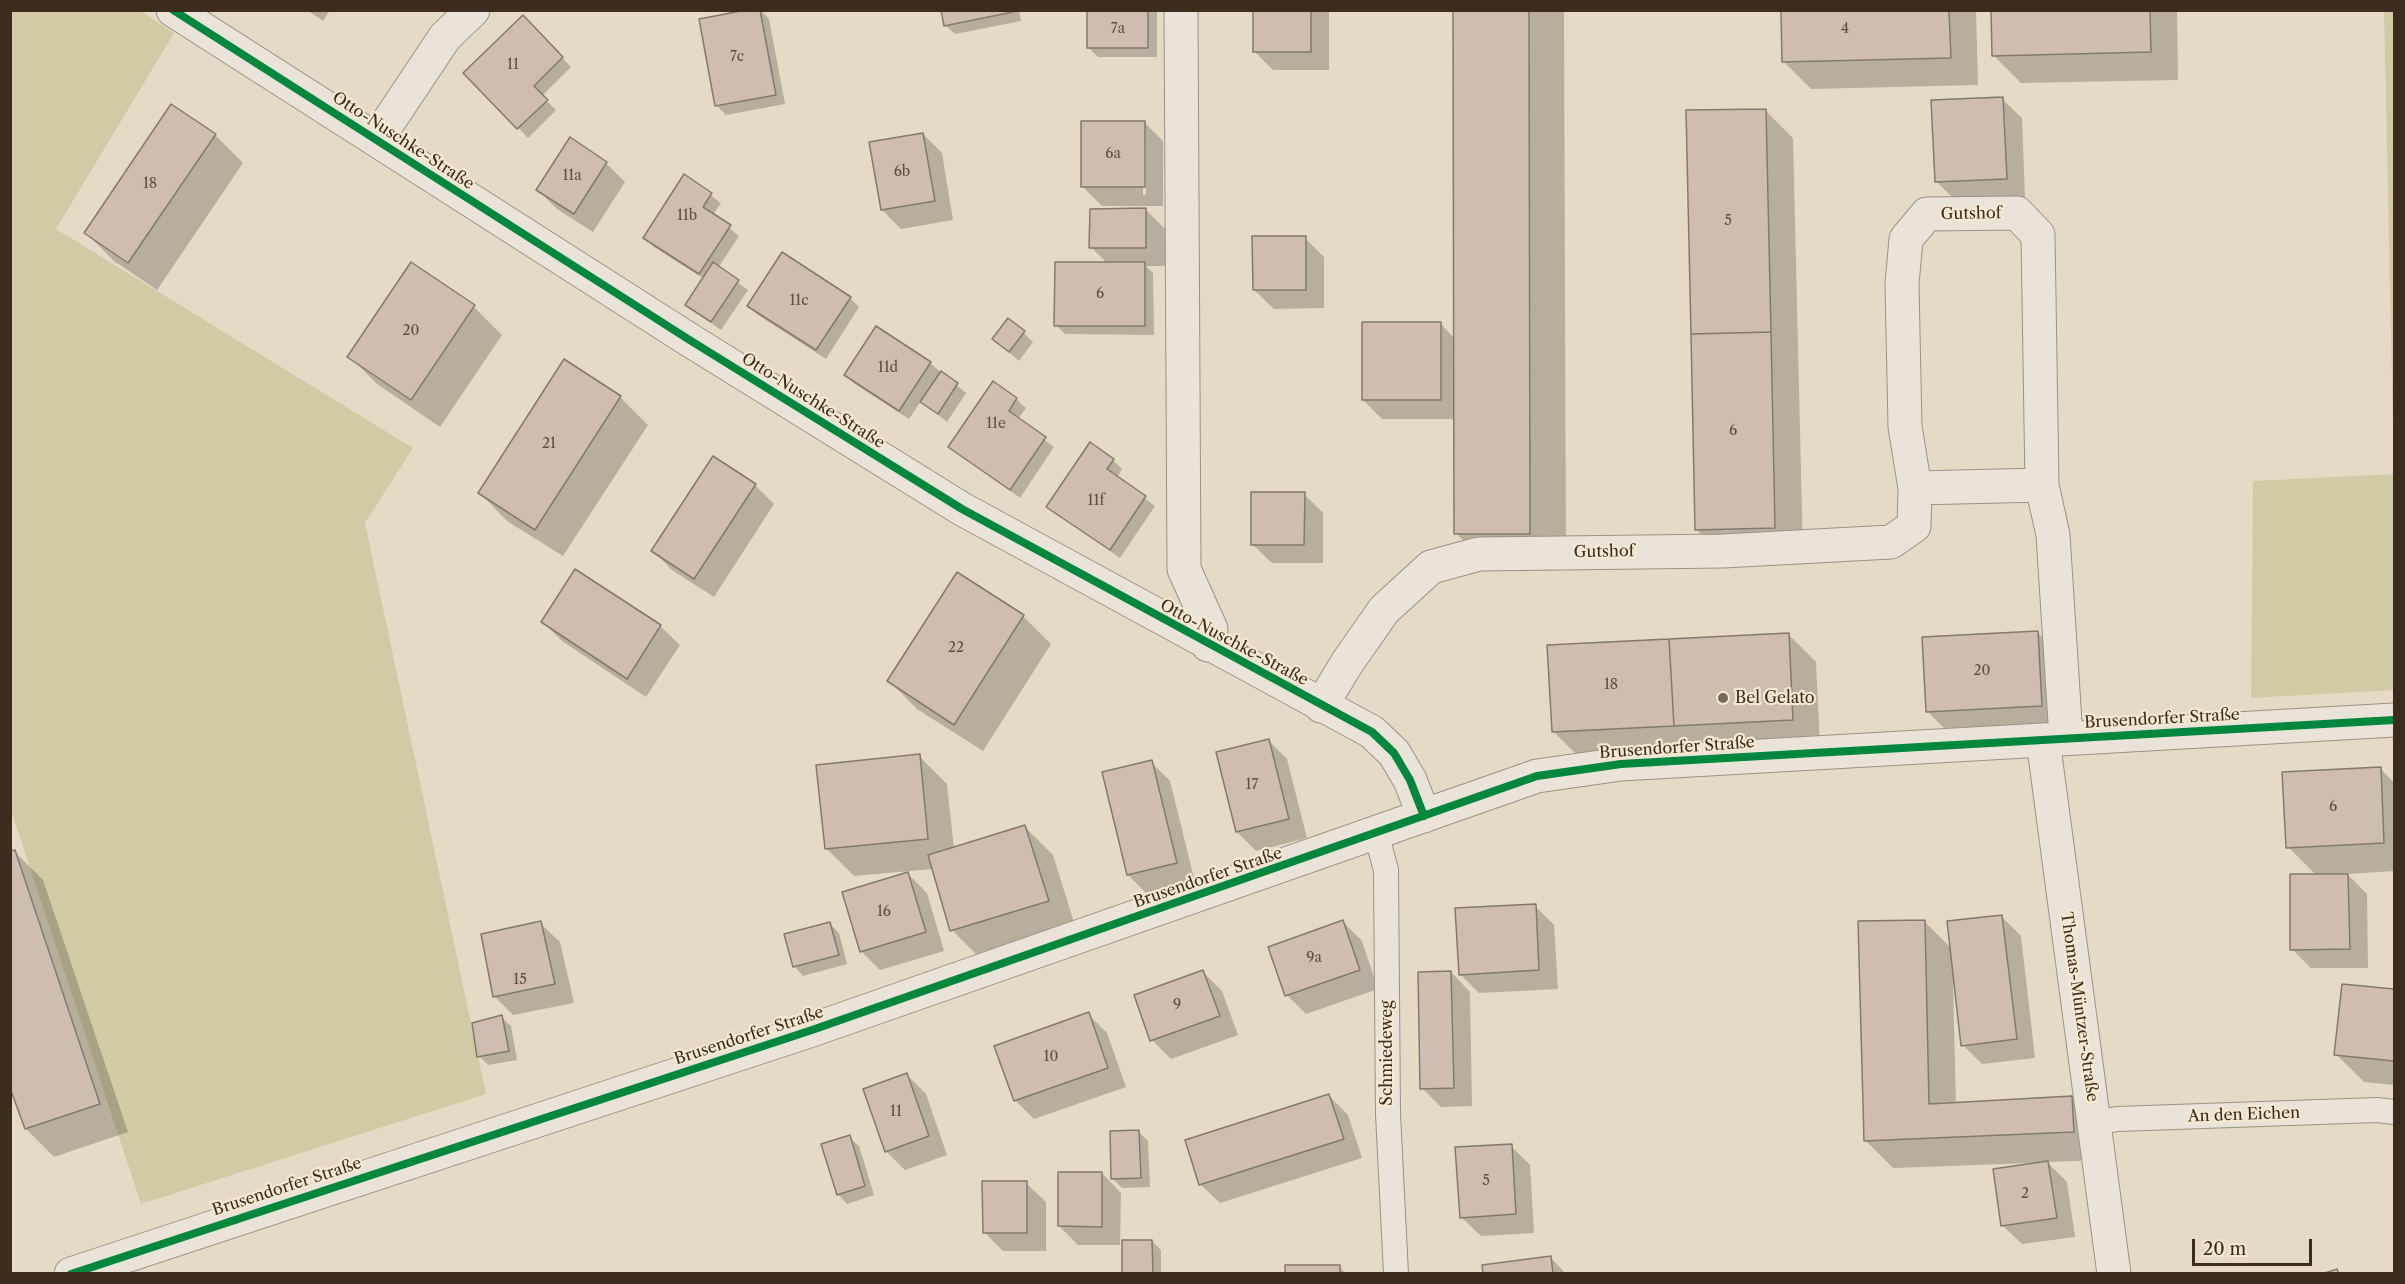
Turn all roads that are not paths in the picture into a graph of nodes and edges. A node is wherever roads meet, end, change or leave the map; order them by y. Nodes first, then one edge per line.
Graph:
1 (173, 10) edge
2 (472, 10) edge
3 (1181, 10) edge
4 (377, 139) junction
5 (2043, 485) junction
6 (1915, 489) junction
7 (1208, 645) junction
8 (1322, 706) junction
9 (2394, 720) edge
10 (2055, 739) junction
11 (1424, 816) junction
12 (1376, 833) junction
13 (2394, 1112) edge
14 (2094, 1123) junction
15 (72, 1274) edge
16 (1396, 1274) edge
17 (2114, 1274) edge

1 - 4 street, Otto-Nuschke-Straße
2 - 4 street, Otto-Nuschke-Straße
3 - 7 street, Otto-Nuschke-Straße
4 - 7 street, Otto-Nuschke-Straße
5 - 6 street
5 - 6 street, Gutshof
5 - 10 street, Gutshof
6 - 8 street, Gutshof
7 - 8 street, Otto-Nuschke-Straße
8 - 11 street, Otto-Nuschke-Straße
9 - 10 street, Brusendorfer Straße
10 - 11 street, Brusendorfer Straße
10 - 14 street, Thomas-Müntzer-Straße
11 - 12 street, Brusendorfer Straße
12 - 15 street, Brusendorfer Straße
12 - 16 lane, Schmiedeweg
13 - 14 lane, An den Eichen
14 - 17 street, Thomas-Müntzer-Straße

